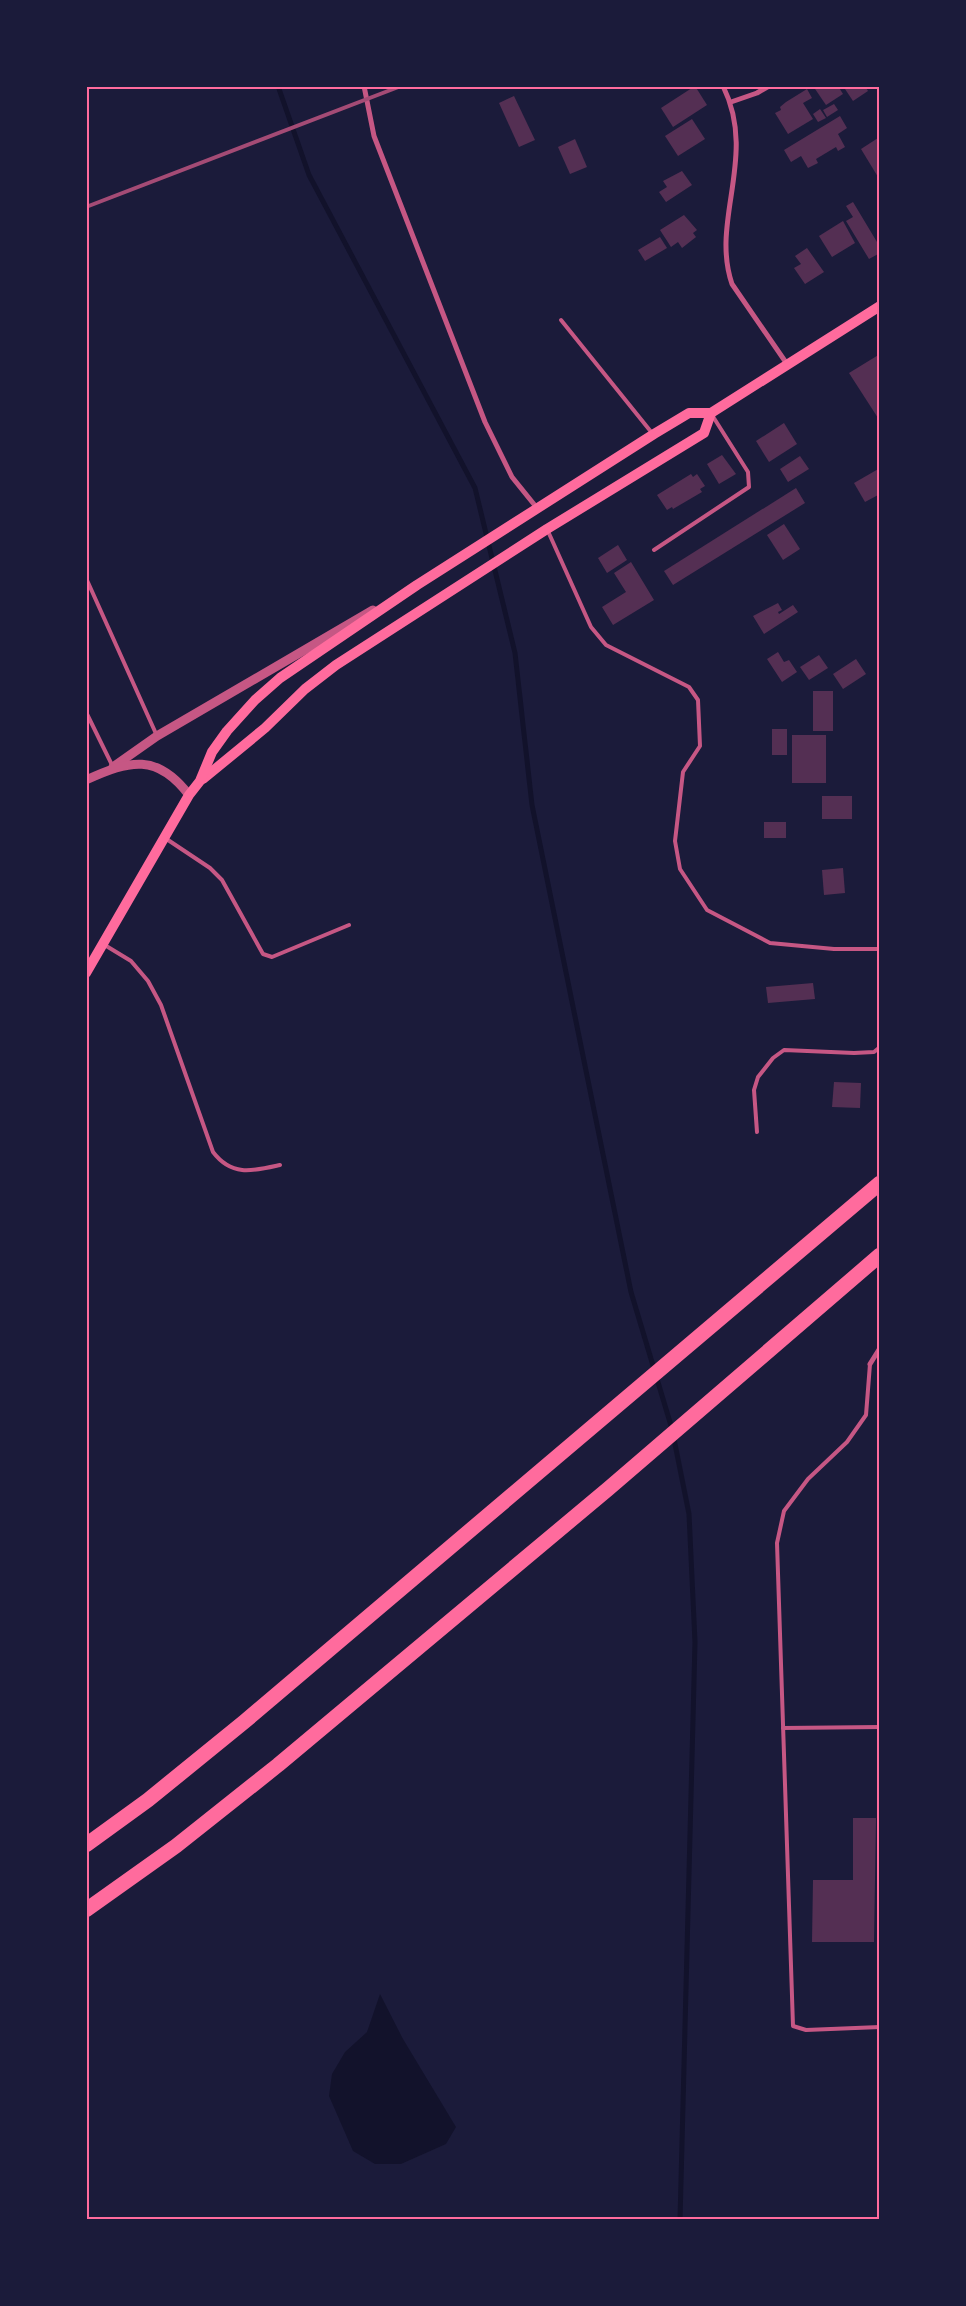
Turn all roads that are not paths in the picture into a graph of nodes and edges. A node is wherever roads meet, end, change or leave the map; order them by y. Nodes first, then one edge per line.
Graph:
1 (364, 86) edge
2 (723, 86) edge
3 (769, 86) edge
4 (731, 102) junction
5 (880, 306) edge
6 (561, 320) dead end
7 (787, 364) junction
8 (711, 413) junction
9 (654, 434) junction
10 (537, 509) junction
11 (547, 529) junction
12 (654, 550) dead end
13 (86, 578) edge
14 (417, 585) junction
15 (86, 712) edge
16 (157, 736) junction
17 (113, 768) junction
18 (86, 780) edge
19 (200, 781) junction
20 (189, 795) junction
21 (165, 838) junction
22 (349, 925) dead end
23 (103, 944) junction
24 (880, 949) edge
25 (86, 973) edge
26 (880, 1047) edge
27 (757, 1132) dead end
28 (280, 1165) dead end
29 (880, 1183) edge
30 (880, 1255) edge
31 (880, 1348) edge
32 (870, 1364) joint
33 (880, 1727) edge
34 (783, 1728) junction
35 (86, 1845) edge
36 (86, 1910) edge
37 (880, 2027) edge

1 - 10 street
2 - 4 street
3 - 4 street
4 - 7 street
5 - 7 main road
6 - 9 lane
7 - 8 main road
8 - 9 main road
8 - 11 main road
8 - 12 lane
9 - 10 main road
10 - 14 main road
11 - 19 main road
11 - 24 lane
13 - 16 lane
14 - 16 street
14 - 19 main road
15 - 17 lane
16 - 17 street
17 - 18 street
17 - 20 street
19 - 20 main road
20 - 21 main road
21 - 22 lane
21 - 23 main road
23 - 25 main road
23 - 28 lane
26 - 27 lane
29 - 35 highway
30 - 36 highway
31 - 32 street
32 - 34 lane
33 - 34 lane
34 - 37 lane

